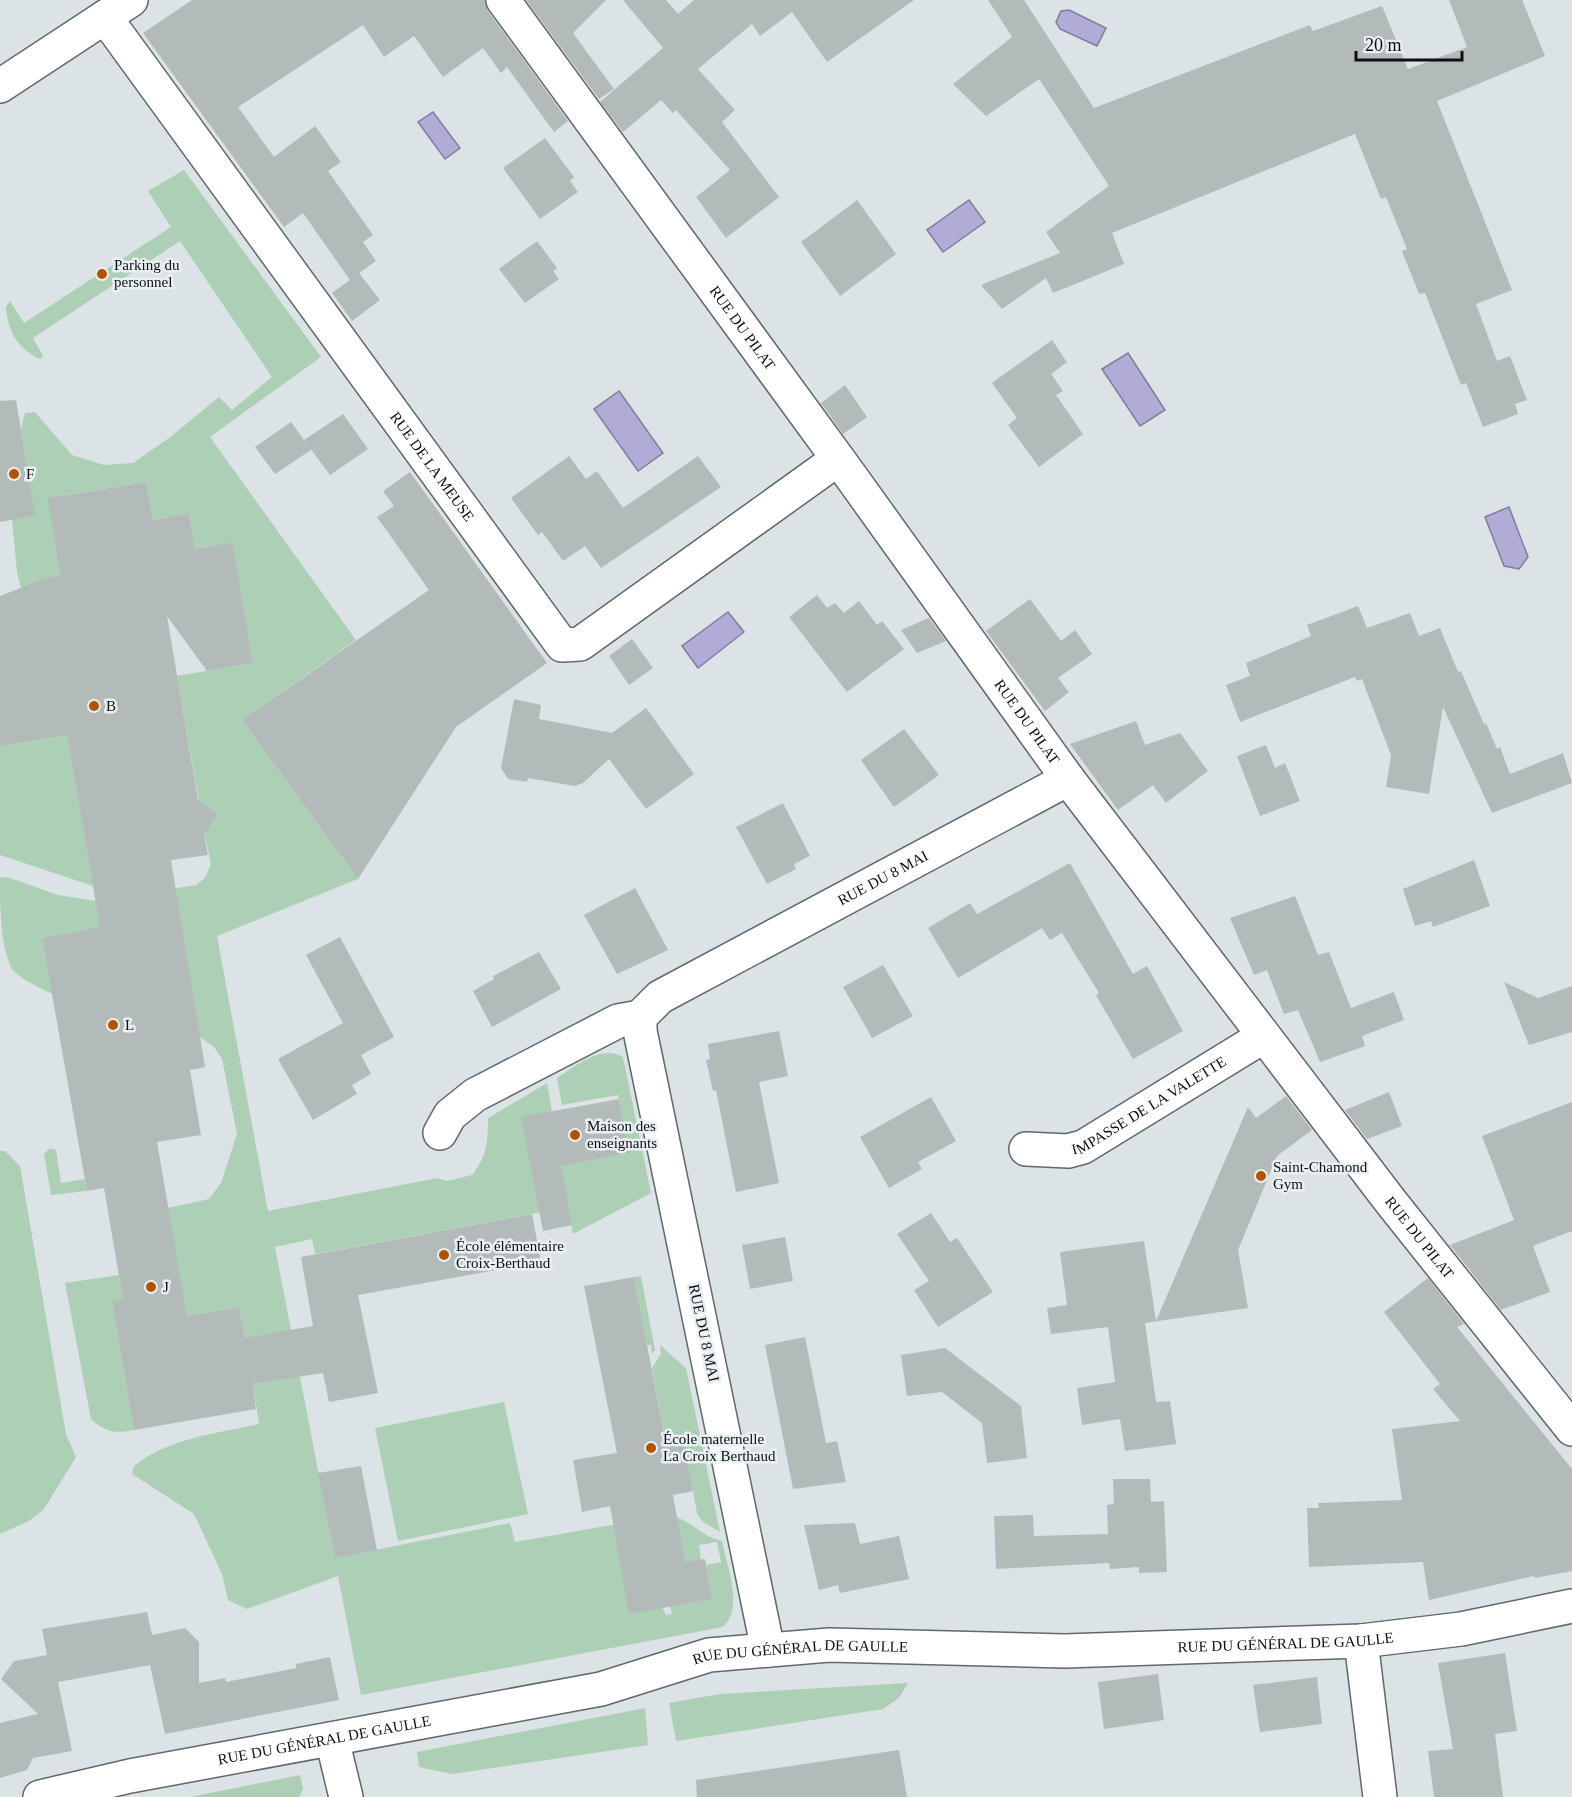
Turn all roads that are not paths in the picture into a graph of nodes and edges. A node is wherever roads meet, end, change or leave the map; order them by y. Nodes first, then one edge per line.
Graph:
1 (502, 0) edge
2 (118, 9) edge
3 (0, 86) edge
4 (838, 459) junction
5 (1068, 779) junction
6 (640, 1017) junction
7 (1264, 1036) junction
8 (440, 1132) dead end
9 (1026, 1149) dead end
10 (1572, 1429) edge
11 (1572, 1606) edge
12 (1361, 1641) junction
13 (768, 1650) junction
14 (332, 1740) junction
15 (40, 1797) edge
16 (346, 1797) edge
17 (1380, 1797) edge

1 - 4 street, RUE DU PILAT
2 - 3 street
2 - 4 street, RUE DE LA MEUSE
4 - 5 street, RUE DU PILAT
5 - 6 street, RUE DU 8 MAI
5 - 7 street, RUE DU PILAT
6 - 8 street
6 - 13 street, RUE DU 8 MAI
7 - 9 street, IMPASSE DE LA VALETTE
7 - 10 street, RUE DU PILAT
11 - 12 street, RUE DU GÉNÉRAL DE GAULLE
12 - 13 street, RUE DU GÉNÉRAL DE GAULLE
12 - 17 street
13 - 14 street, RUE DU GÉNÉRAL DE GAULLE
14 - 15 street, RUE DU GÉNÉRAL DE GAULLE
14 - 16 street

